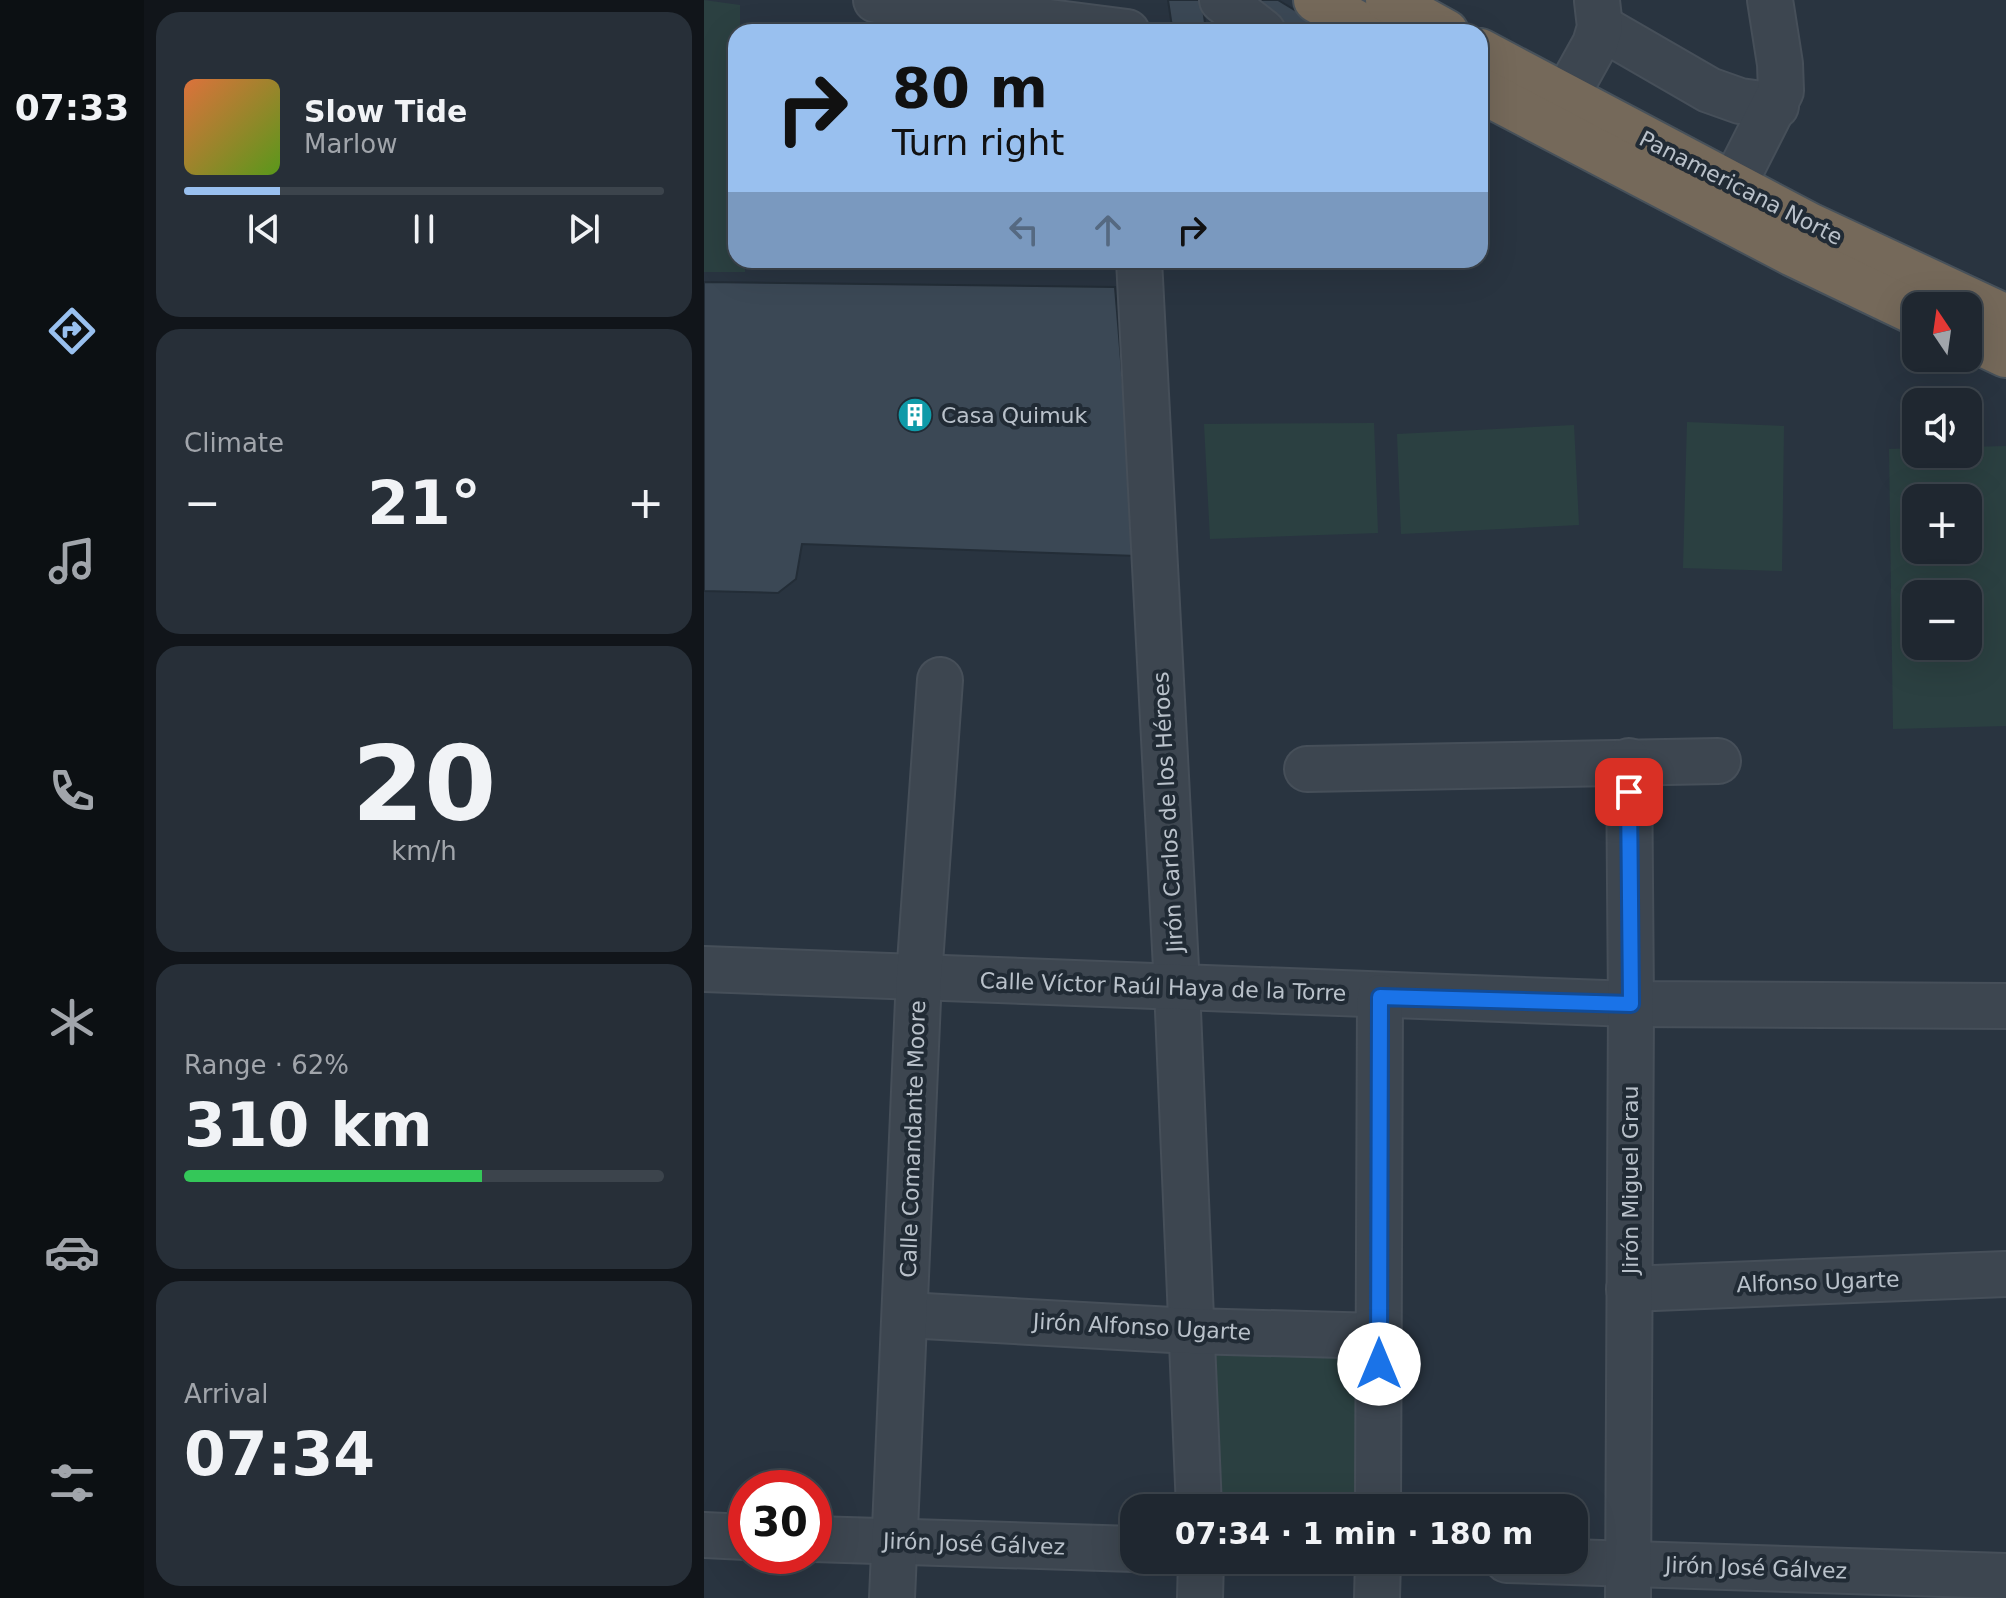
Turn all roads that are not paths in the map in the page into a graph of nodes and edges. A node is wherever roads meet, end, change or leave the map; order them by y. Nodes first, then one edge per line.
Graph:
1 (876, 0) edge
2 (1125, 0) edge
3 (1222, 0) edge
4 (1316, 0) edge
5 (1388, 0) edge
6 (1770, 0) edge
7 (1598, 14) edge
8 (1064, 24) edge
9 (1126, 24) edge
10 (1253, 24) edge
11 (1359, 24) edge
12 (1432, 24) edge
13 (1488, 55) edge
14 (1488, 94) edge
15 (1565, 98) junction
16 (1776, 106) junction
17 (1733, 186) junction
18 (1139, 268) edge
19 (1902, 306) edge
20 (2006, 317) edge
21 (1982, 344) edge
22 (2006, 355) edge
23 (940, 680) dead end
24 (1629, 761) junction
25 (1718, 761) dead end
26 (1307, 769) dead end
27 (704, 969) edge
28 (919, 977) junction
29 (1177, 987) junction
30 (1380, 997) junction
31 (1631, 1004) junction
32 (2006, 1006) edge
33 (2006, 1274) edge
34 (1629, 1289) junction
35 (906, 1315) junction
36 (1190, 1331) junction
37 (1379, 1336) junction
38 (1198, 1494) edge
39 (1378, 1494) edge
40 (704, 1535) edge
41 (728, 1536) edge
42 (832, 1539) edge
43 (895, 1541) junction
44 (1120, 1549) edge
45 (1201, 1574) edge
46 (1378, 1574) edge
47 (1588, 1574) edge
48 (2006, 1576) edge
49 (1628, 1581) edge
50 (892, 1598) edge
51 (1200, 1598) edge
52 (1377, 1598) edge

1 - 8 street
2 - 9 street
3 - 10 street
4 - 11 highway
5 - 12 highway
6 - 16 street
7 - 15 street
7 - 16 street
13 - 15 highway, Panamericana Norte
14 - 19 highway, Panamericana Norte
15 - 17 highway, Panamericana Norte
16 - 17 street
17 - 20 highway, Panamericana Norte
18 - 29 street, Jirón Carlos de los Héroes
21 - 22 highway
23 - 28 street, Calle Comandante Moore
24 - 25 street
24 - 26 street
24 - 31 street, Jirón Miguel Grau
27 - 28 street, Calle Víctor Raúl Haya de la Torre
28 - 29 street, Calle Víctor Raúl Haya de la Torre
28 - 35 street, Calle Comandante Moore
29 - 30 street, Calle Víctor Raúl Haya de la Torre
29 - 36 street, Jirón Carlos de los Héroes
30 - 31 street, Calle Víctor Raúl Haya de la Torre
30 - 37 street
31 - 32 street, Calle Víctor Raúl Haya de la Torre
31 - 34 street, Jirón Miguel Grau
33 - 34 street, Alfonso Ugarte
34 - 49 street, Jirón Miguel Grau
35 - 36 street, Jirón Alfonso Ugarte
35 - 43 street, Calle Comandante Moore
36 - 37 street, Jirón Alfonso Ugarte
36 - 38 street, Jirón Carlos de los Héroes
37 - 39 street
40 - 41 street
42 - 43 street, Jirón José Gálvez
43 - 44 street, Jirón José Gálvez
43 - 50 street, Calle Comandante Moore
45 - 51 street
46 - 52 street
47 - 49 street, Jirón José Gálvez
48 - 49 street, Jirón José Gálvez

